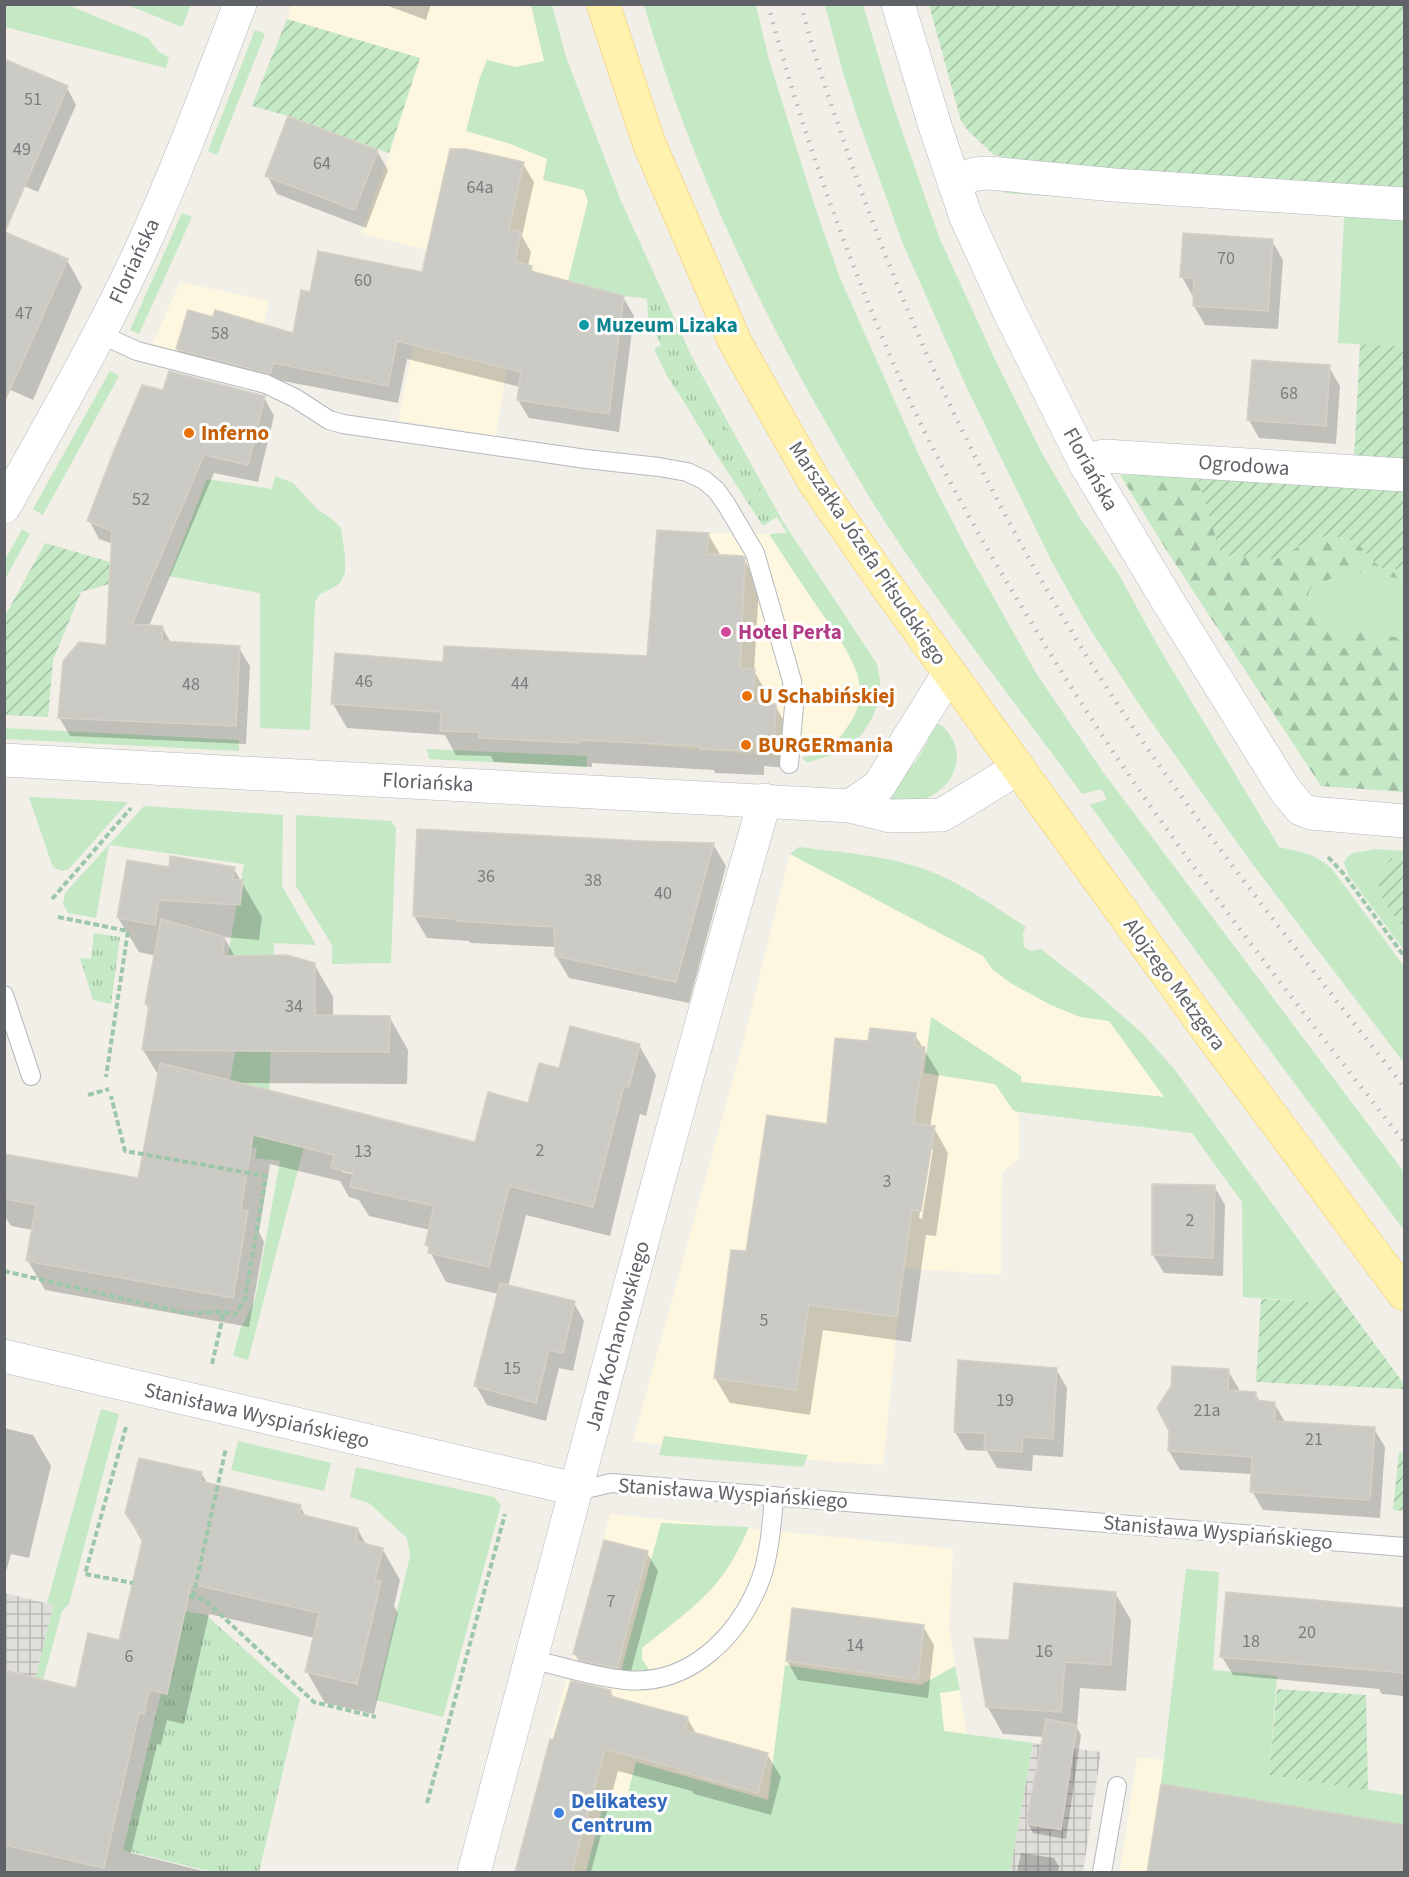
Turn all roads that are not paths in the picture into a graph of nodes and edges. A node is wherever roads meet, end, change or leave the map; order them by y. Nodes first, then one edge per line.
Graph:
1 (240, 4) edge
2 (603, 4) edge
3 (898, 4) edge
4 (954, 183) junction
5 (1404, 204) edge
6 (100, 334) junction
7 (1085, 463) junction
8 (14, 469) edge
9 (1404, 475) edge
10 (4, 507) edge
11 (949, 672) junction
12 (4, 760) edge
13 (789, 764) dead end
14 (1018, 768) junction
15 (765, 800) junction
16 (850, 806) junction
17 (1404, 821) edge
18 (4, 994) edge
19 (31, 1076) dead end
20 (1404, 1294) edge
21 (4, 1356) edge
22 (575, 1489) junction
23 (774, 1496) junction
24 (1404, 1547) edge
25 (531, 1659) junction
26 (1117, 1786) dead end
27 (474, 1872) edge
28 (1102, 1872) edge

1 - 6 street, Floriańska
2 - 11 main road, Marszałka Józefa Piłsudskiego
3 - 4 street, Floriańska
4 - 5 street
4 - 7 street, Floriańska
6 - 8 street, Floriańska
6 - 13 lane
7 - 9 street, Ogrodowa
7 - 17 street, Floriańska
8 - 10 street, Floriańska
11 - 14 main road, Alojzego Metzgera
11 - 16 street
12 - 15 street, Floriańska
14 - 16 street, Floriańska
14 - 20 main road, Alojzego Metzgera
15 - 16 street, Floriańska
15 - 22 street, Jana Kochanowskiego
18 - 19 lane
21 - 22 street, Stanisława Wyspiańskiego
22 - 23 lane, Stanisława Wyspiańskiego
22 - 25 street, Jana Kochanowskiego
23 - 24 lane, Stanisława Wyspiańskiego
23 - 25 lane
25 - 27 street, Jana Kochanowskiego
26 - 28 lane

